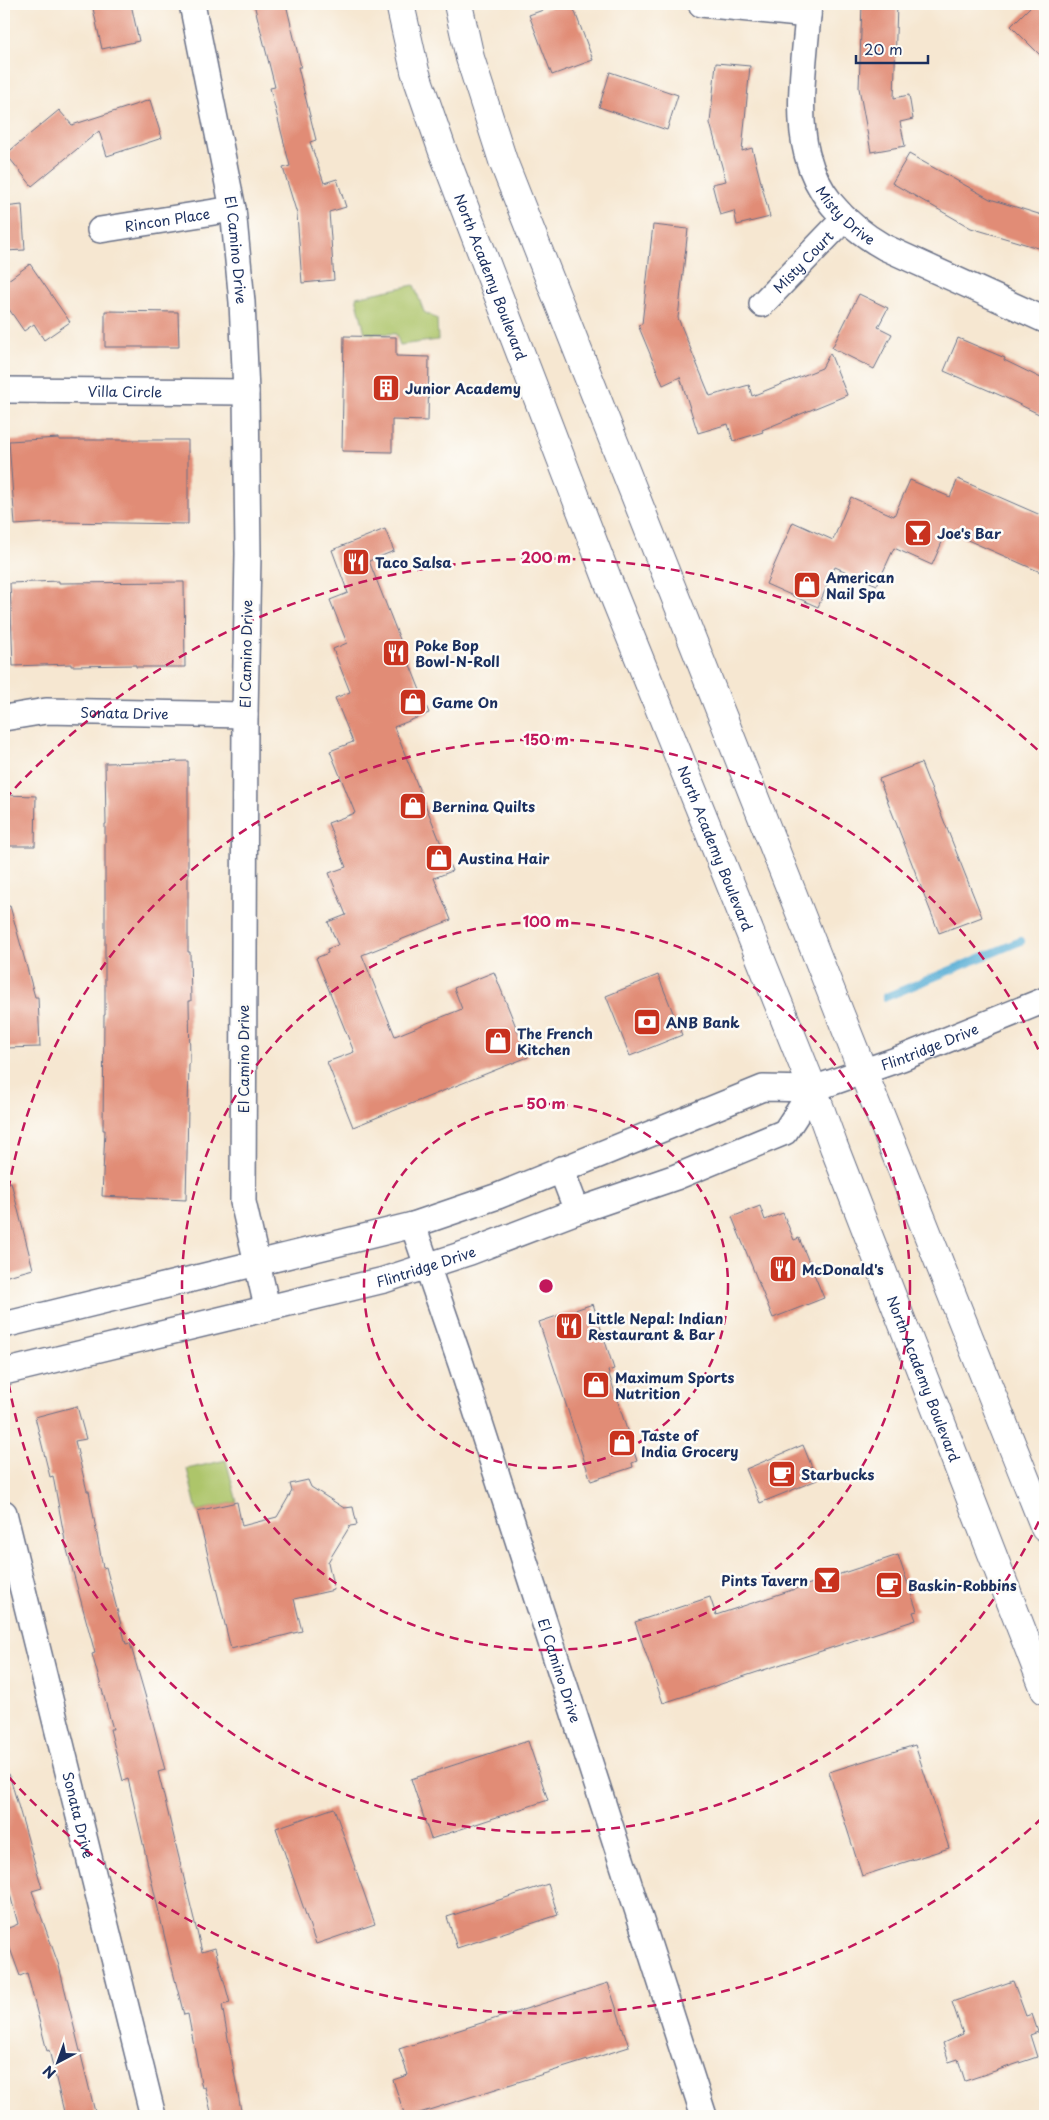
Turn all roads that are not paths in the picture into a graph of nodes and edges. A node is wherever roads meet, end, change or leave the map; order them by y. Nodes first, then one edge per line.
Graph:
1 (192, 4) edge
2 (400, 4) edge
3 (458, 4) edge
4 (701, 4) edge
5 (808, 9) edge
6 (233, 209) junction
7 (844, 219) junction
8 (100, 230) dead end
9 (762, 304) dead end
10 (1045, 320) edge
11 (4, 390) edge
12 (246, 392) junction
13 (245, 715) junction
14 (4, 718) edge
15 (1045, 1000) edge
16 (863, 1072) junction
17 (813, 1089) junction
18 (561, 1169) junction
19 (577, 1211) junction
20 (413, 1225) junction
21 (257, 1264) junction
22 (427, 1266) junction
23 (267, 1307) junction
24 (4, 1325) edge
25 (4, 1372) edge
26 (4, 1513) edge
27 (1045, 1528) edge
28 (1045, 1690) edge
29 (153, 2116) edge
30 (704, 2116) edge

1 - 6 street, El Camino Drive
2 - 17 highway, North Academy Boulevard
3 - 16 highway
4 - 5 street
5 - 7 street, Misty Drive
6 - 8 street, Rincon Place
6 - 12 street, El Camino Drive
7 - 9 street, Misty Court
7 - 10 street, Misty Drive
11 - 12 street, Villa Circle
12 - 13 street, El Camino Drive
13 - 14 street, Sonata Drive
13 - 21 street, El Camino Drive
15 - 16 street, Flintridge Drive
16 - 17 street, Flintridge Drive
16 - 27 highway
17 - 18 street, Flintridge Drive
17 - 19 street, Flintridge Drive
17 - 28 highway, North Academy Boulevard
18 - 19 street
18 - 20 street, Flintridge Drive
19 - 22 street, Flintridge Drive
20 - 21 street, Flintridge Drive
20 - 22 street, El Camino Drive
21 - 23 street, El Camino Drive
21 - 24 street, Flintridge Drive
22 - 23 street, Flintridge Drive
22 - 30 street, El Camino Drive
23 - 25 street, Flintridge Drive
26 - 29 street, Sonata Drive

